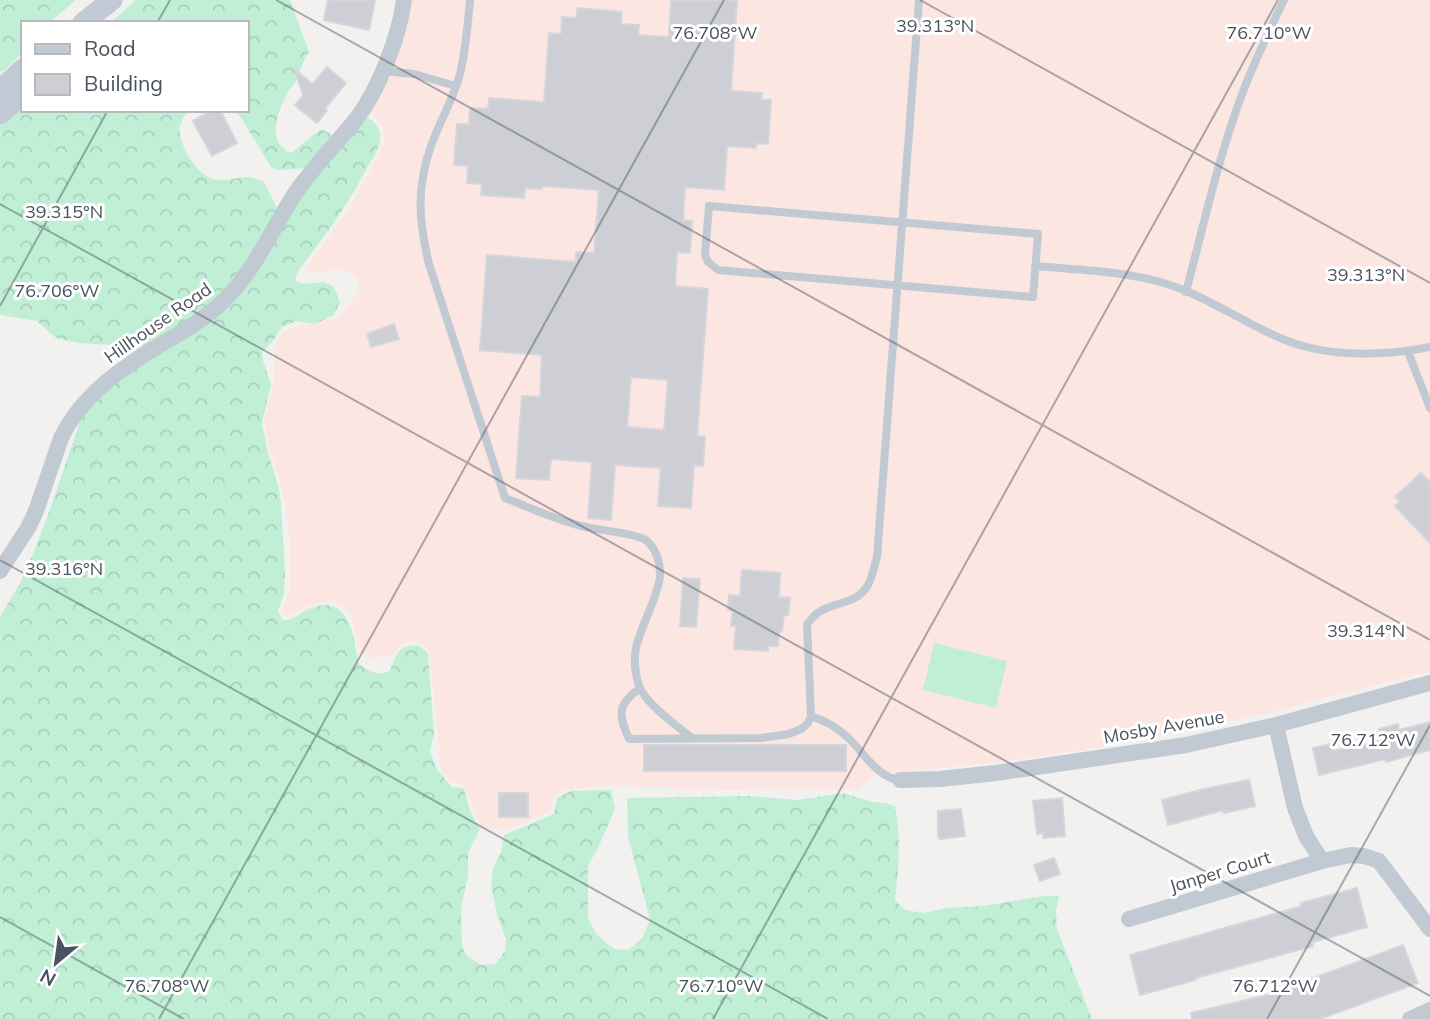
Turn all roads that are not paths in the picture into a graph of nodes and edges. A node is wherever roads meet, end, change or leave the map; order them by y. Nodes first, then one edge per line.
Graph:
1 (404, 0) edge
2 (470, 0) edge
3 (919, 0) edge
4 (1284, 0) edge
5 (110, 2) edge
6 (86, 21) edge
7 (92, 21) edge
8 (21, 71) edge
9 (383, 71) junction
10 (456, 86) junction
11 (0, 90) edge
12 (21, 96) edge
13 (0, 114) edge
14 (902, 222) junction
15 (1035, 266) junction
16 (897, 286) junction
17 (1186, 292) junction
18 (1430, 347) edge
19 (1408, 352) junction
20 (1430, 408) edge
21 (0, 570) edge
22 (1430, 683) edge
23 (640, 688) junction
24 (811, 716) junction
25 (1276, 725) junction
26 (693, 738) junction
27 (900, 780) joint
28 (1322, 861) junction
29 (1129, 919) dead end
30 (1430, 929) edge
31 (1430, 1010) edge
32 (1410, 1019) edge

1 - 9 street, Hillhouse Road
2 - 10 lane
3 - 14 lane
4 - 17 lane
5 - 6 main road
5 - 7 main road
8 - 11 main road
9 - 10 lane
9 - 21 street, Hillhouse Road
10 - 23 lane
12 - 13 main road
14 - 15 lane
14 - 16 lane
14 - 16 lane
15 - 16 lane
15 - 17 lane
16 - 24 lane
17 - 19 lane
18 - 19 lane
19 - 20 lane
22 - 25 street, Mosby Avenue
23 - 26 lane
23 - 26 lane
24 - 26 lane
24 - 27 lane
25 - 27 street, Mosby Avenue
25 - 28 street
28 - 29 street, Janper Court
28 - 30 street, Janper Court
31 - 32 street

